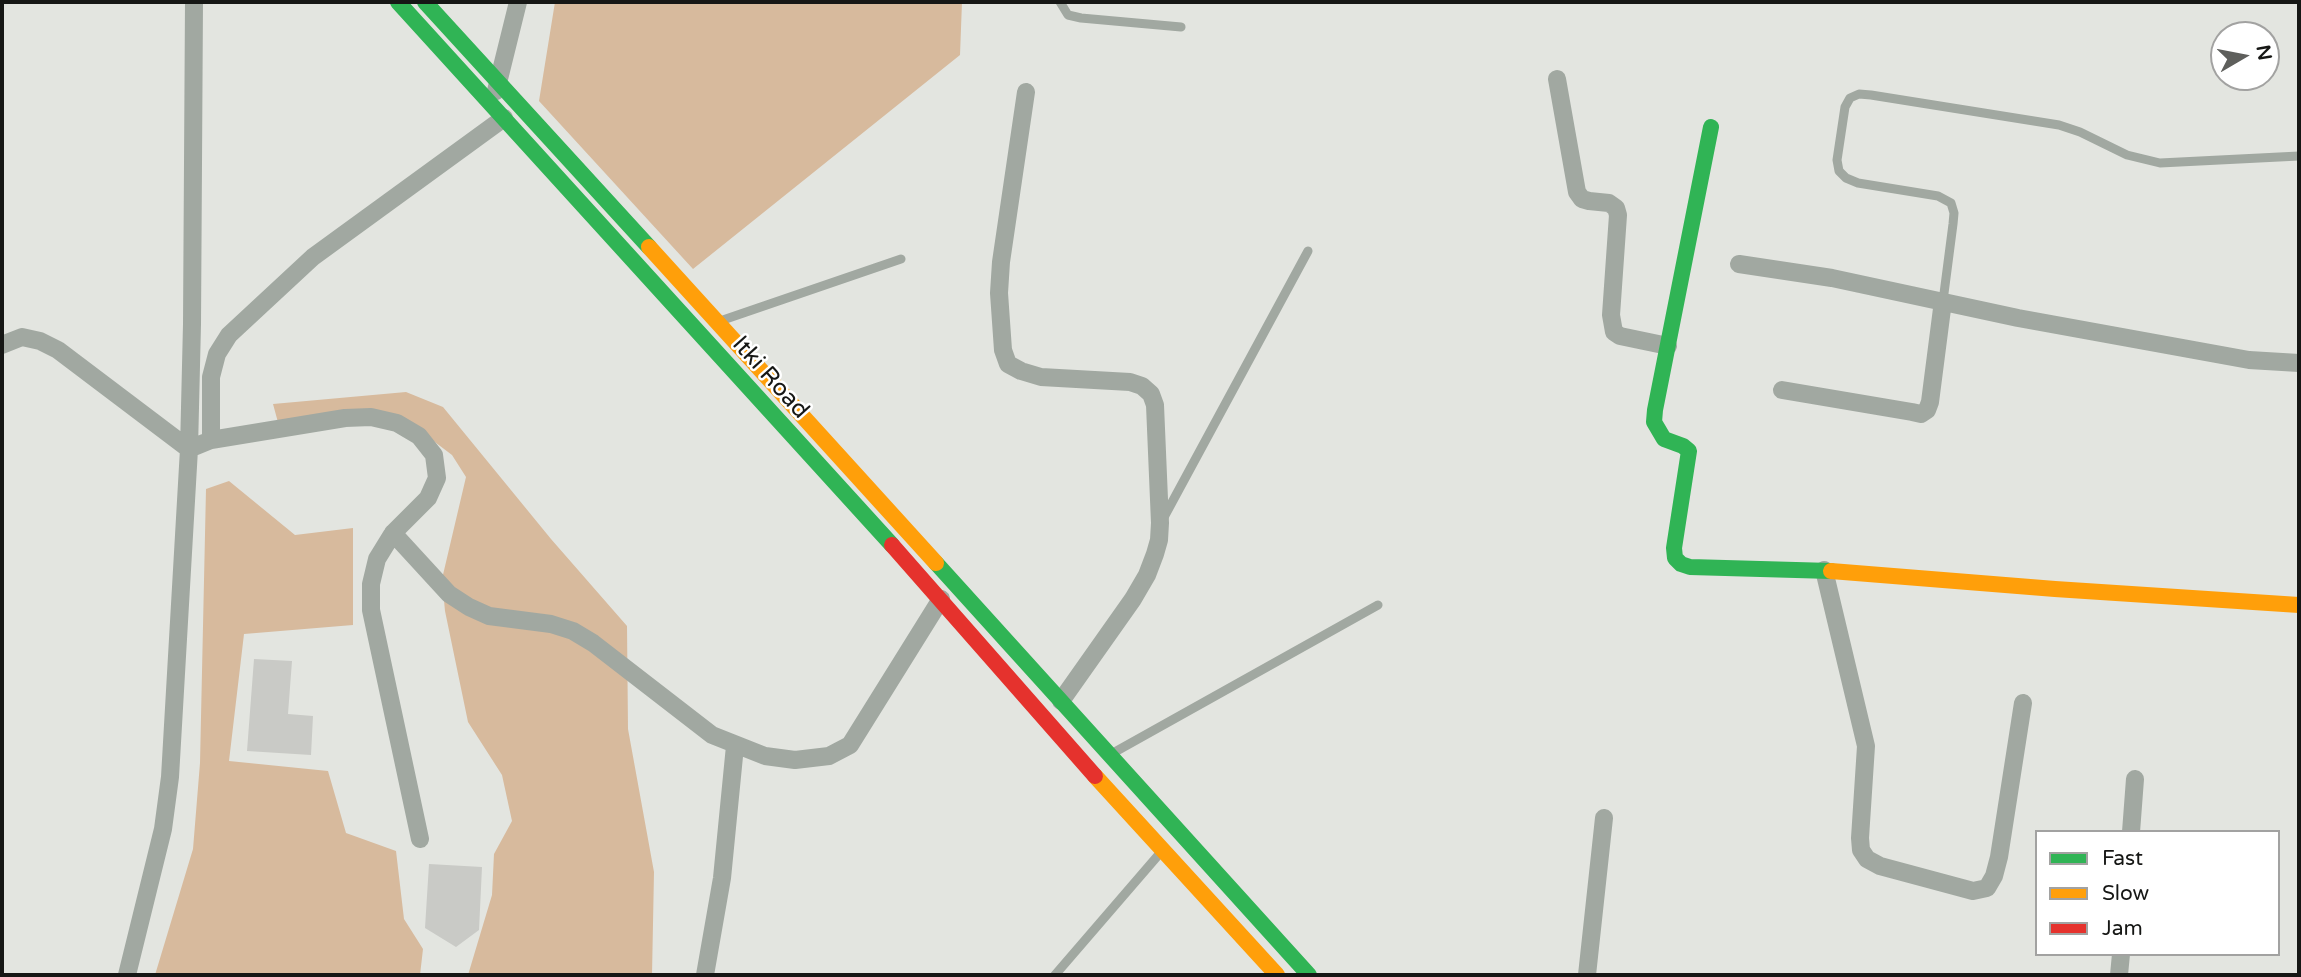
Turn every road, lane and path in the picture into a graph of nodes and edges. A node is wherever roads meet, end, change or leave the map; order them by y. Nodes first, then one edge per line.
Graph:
1 (194, 2) edge
2 (398, 2) edge
3 (425, 2) edge
4 (518, 2) edge
5 (1060, 2) edge
6 (1181, 27) dead end
7 (1558, 79) dead end
8 (498, 83) junction
9 (1026, 92) dead end
10 (498, 111) junction
11 (1711, 127) dead end
12 (2299, 156) edge
13 (1308, 251) dead end
14 (901, 259) dead end
15 (1739, 264) dead end
16 (1943, 301) junction
17 (718, 322) junction
18 (2, 345) edge
19 (1668, 346) junction
20 (2299, 363) edge
21 (1782, 390) dead end
22 (211, 440) junction
23 (189, 449) junction
24 (1160, 523) junction
25 (393, 533) junction
26 (1824, 570) junction
27 (941, 599) junction
28 (1378, 605) dead end
29 (2299, 605) edge
30 (1060, 701) junction
31 (2023, 703) dead end
32 (736, 746) junction
33 (1111, 754) junction
34 (2135, 779) dead end
35 (1604, 817) dead end
36 (2131, 830) edge
37 (420, 839) dead end
38 (1162, 850) junction
39 (2120, 956) edge
40 (127, 975) edge
41 (705, 975) edge
42 (1055, 975) edge
43 (1277, 975) edge
44 (1309, 975) edge
45 (1587, 975) edge
46 (2119, 975) edge

1 - 23 street
2 - 10 main road, Itki Road
3 - 8 main road
4 - 8 street
5 - 6 lane
7 - 19 street
8 - 10 street
8 - 17 main road
9 - 24 street
10 - 22 street
10 - 27 main road, Itki Road
11 - 19 main road
12 - 16 lane
13 - 24 lane
14 - 17 lane
15 - 16 street
16 - 20 street
16 - 21 street
17 - 30 main road
18 - 23 street
19 - 26 main road
22 - 23 street
22 - 25 street
23 - 40 street
24 - 30 street
25 - 32 street
25 - 37 street
26 - 29 main road
26 - 31 street
27 - 32 street
27 - 38 main road, Itki Road
28 - 33 lane
30 - 33 main road
32 - 41 street
33 - 44 main road
34 - 36 street
35 - 45 street
38 - 42 lane
38 - 43 main road, Itki Road
39 - 46 street

